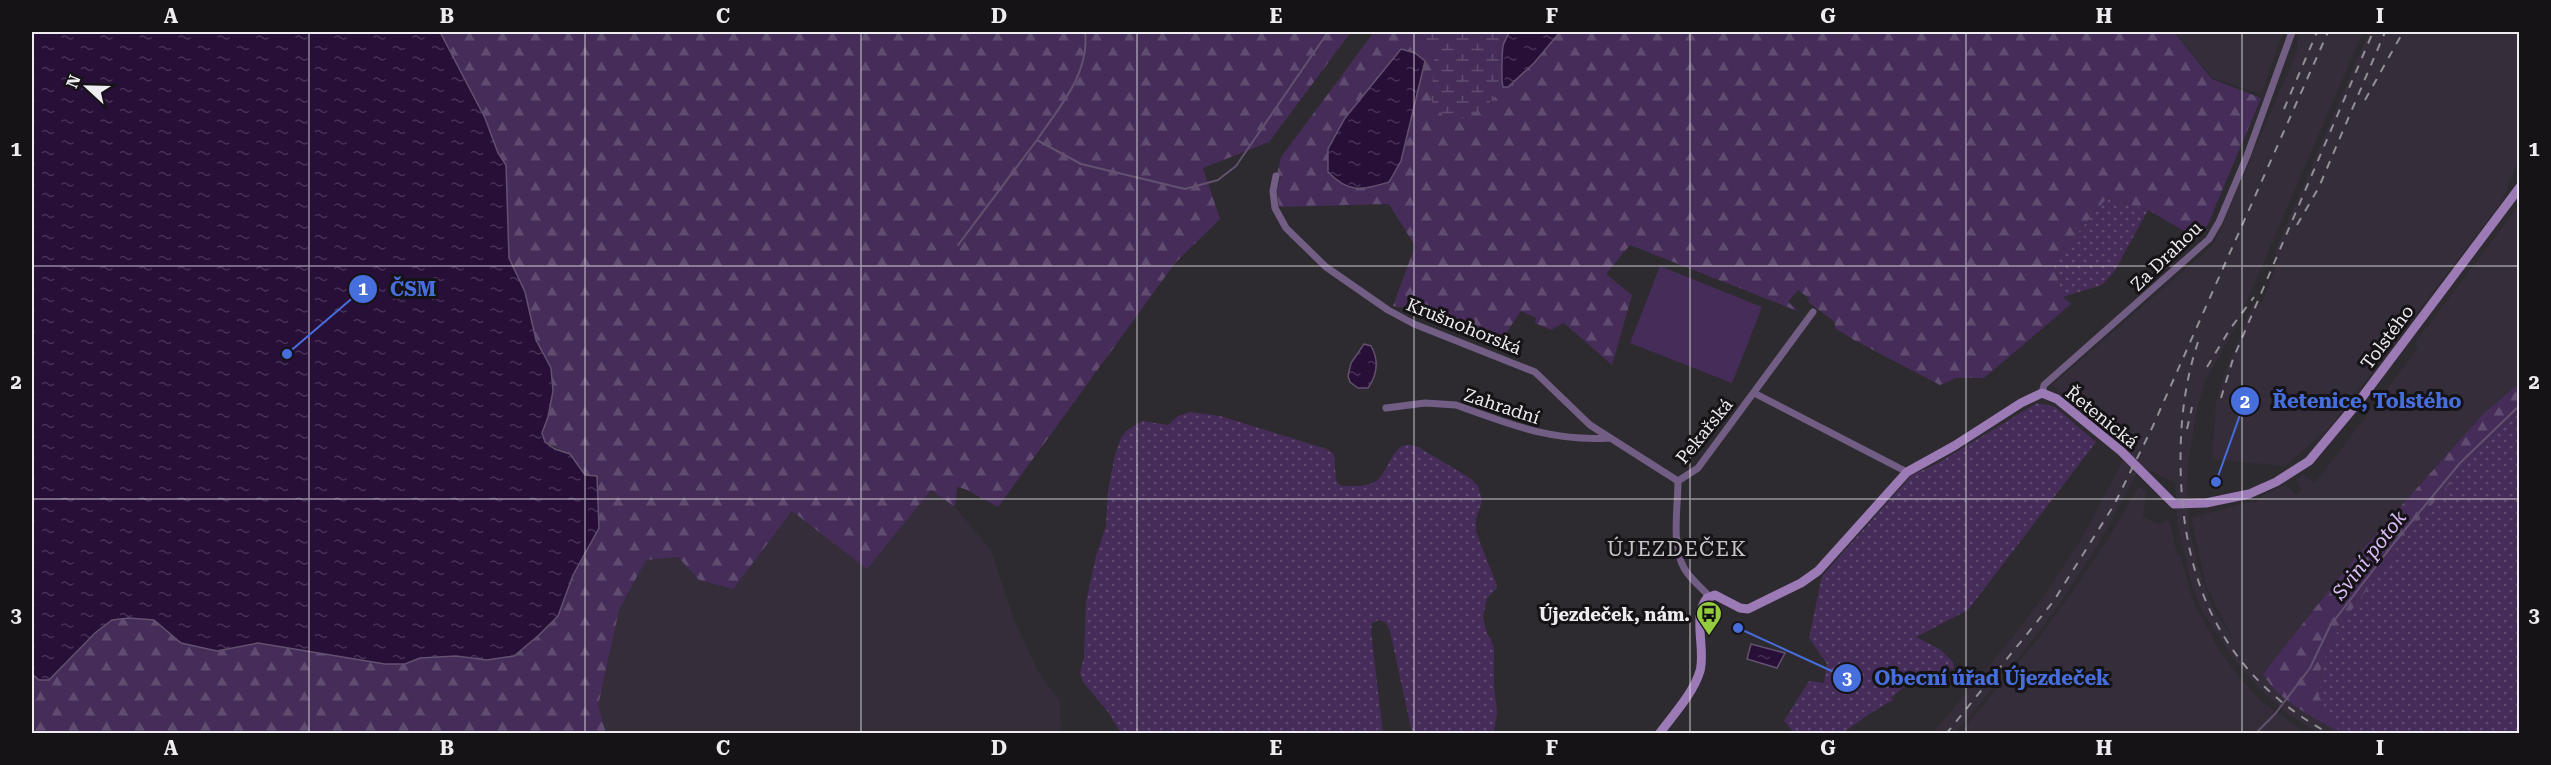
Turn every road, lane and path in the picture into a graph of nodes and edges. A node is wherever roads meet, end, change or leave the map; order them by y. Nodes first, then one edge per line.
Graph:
1 (2292, 32) edge
2 (1276, 176) dead end
3 (2520, 187) edge
4 (1813, 312) dead end
5 (1754, 393) junction
6 (2042, 393) junction
7 (1386, 408) dead end
8 (1610, 438) junction
9 (1907, 472) junction
10 (1678, 481) junction
11 (2174, 504) joint
12 (1709, 596) junction
13 (1659, 734) edge

1 - 6 street, Za Drahou
2 - 8 street, Krušnohorská
3 - 11 street, Tolstého
4 - 5 street, Pekařská
5 - 9 street
5 - 10 street, Pekařská
6 - 9 street, Řetenická
6 - 11 street, Řetenická
7 - 8 street, Zahradní
8 - 10 street, Krušnohorská
9 - 12 street, Řetenická
10 - 12 street, Pekařská
12 - 13 street

